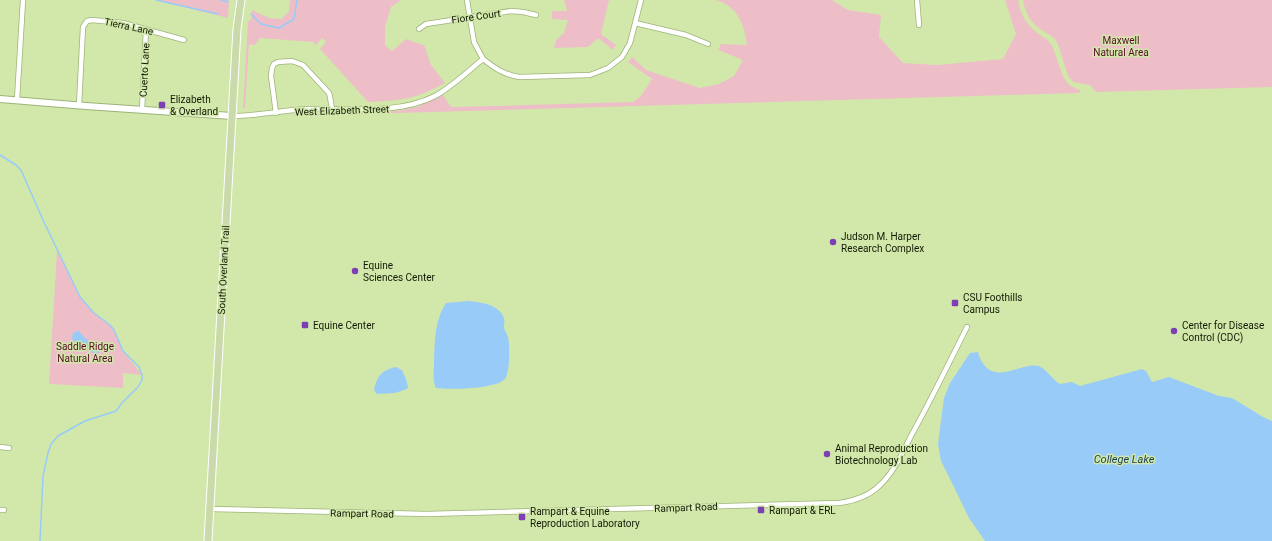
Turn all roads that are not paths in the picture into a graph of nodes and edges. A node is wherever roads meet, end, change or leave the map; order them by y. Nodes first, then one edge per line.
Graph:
1 (23, 0) edge
2 (467, 0) edge
3 (640, 0) edge
4 (917, 0) edge
5 (241, 1) edge
6 (469, 16) junction
7 (536, 16) dead end
8 (635, 23) junction
9 (919, 25) dead end
10 (146, 29) junction
11 (419, 29) dead end
12 (184, 40) dead end
13 (708, 44) dead end
14 (483, 59) junction
15 (0, 99) edge
16 (17, 100) junction
17 (79, 106) junction
18 (332, 109) junction
19 (142, 110) junction
20 (276, 113) junction
21 (232, 116) junction
22 (967, 327) dead end
23 (0, 447) edge
24 (9, 448) dead end
25 (210, 510) junction
26 (208, 541) edge

1 - 16 street
2 - 6 street
3 - 8 street
4 - 9 street
5 - 21 main road, South Overland Trail
6 - 7 street, Fiore Court
6 - 11 street, Fiore Court
6 - 14 street
8 - 13 street
8 - 14 street
10 - 12 street, Tierra Lane
10 - 17 street, Tierra Lane
10 - 19 street, Cuerto Lane
14 - 18 street, West Elizabeth Street
15 - 16 main road, West Elizabeth Street
16 - 17 main road, West Elizabeth Street
17 - 19 main road, West Elizabeth Street
18 - 20 street, West Elizabeth Street
18 - 20 street
19 - 21 main road, West Elizabeth Street
20 - 21 street, West Elizabeth Street
21 - 25 main road, South Overland Trail
22 - 25 street, Rampart Road
23 - 24 street
25 - 26 main road, South Overland Trail

